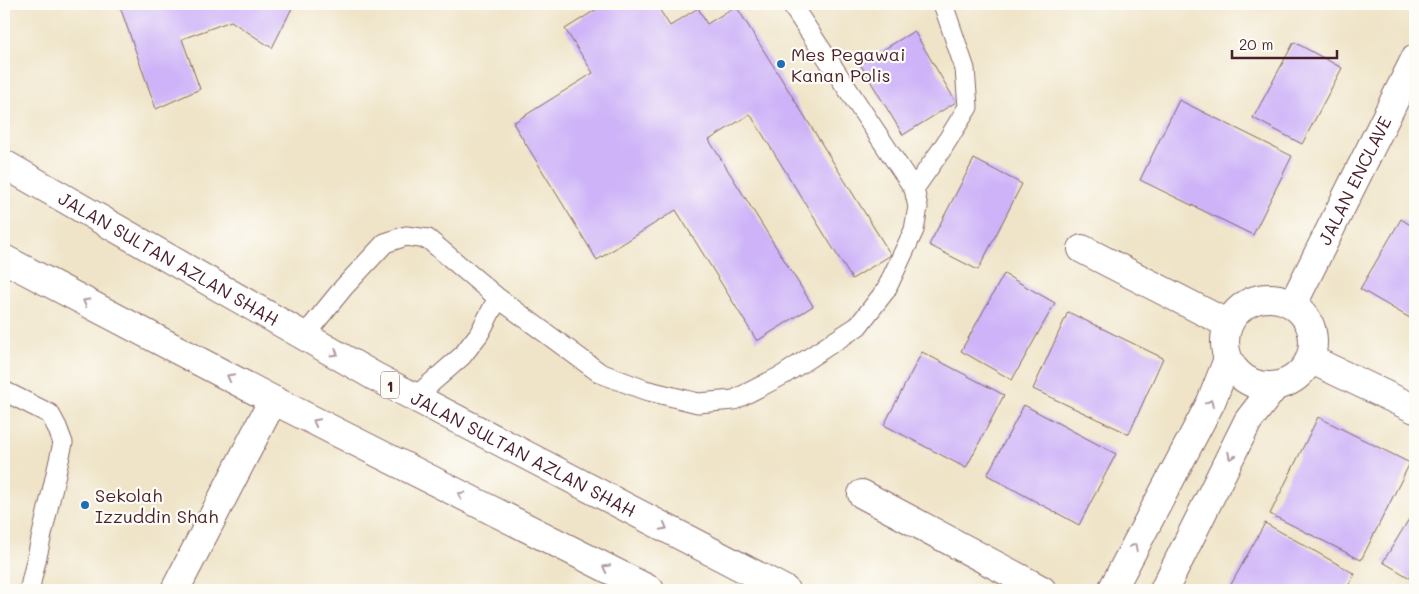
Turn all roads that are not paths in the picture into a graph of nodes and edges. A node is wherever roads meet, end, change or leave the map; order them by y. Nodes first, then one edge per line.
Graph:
1 (791, 4) edge
2 (943, 4) edge
3 (1415, 59) edge
4 (4, 164) edge
5 (914, 189) junction
6 (1082, 249) dead end
7 (4, 259) edge
8 (498, 298) junction
9 (1293, 304) junction
10 (1228, 324) junction
11 (304, 336) junction
12 (1228, 359) junction
13 (1310, 359) junction
14 (1275, 386) junction
15 (4, 391) edge
16 (415, 397) junction
17 (273, 400) junction
18 (1415, 409) edge
19 (862, 494) dead end
20 (32, 590) edge
21 (175, 590) edge
22 (650, 590) edge
23 (785, 590) edge
24 (1042, 590) edge
25 (1112, 590) edge
26 (1164, 590) edge

1 - 5 lane
2 - 5 lane
3 - 9 street, JALAN ENCLAVE
4 - 11 street, JALAN SULTAN AZLAN SHAH / 1
5 - 8 lane
6 - 10 street
17 -> 7 street
8 - 11 lane
8 - 16 lane
9 - 10 street
9 - 13 street
10 - 12 street
11 -> 16 street, JALAN SULTAN AZLAN SHAH / 1
12 - 14 street
25 -> 12 street
13 - 14 street
13 - 18 street
14 -> 26 street
15 - 20 lane
16 -> 23 street, JALAN SULTAN AZLAN SHAH / 1
17 - 21 street
22 -> 17 street
19 - 24 street

